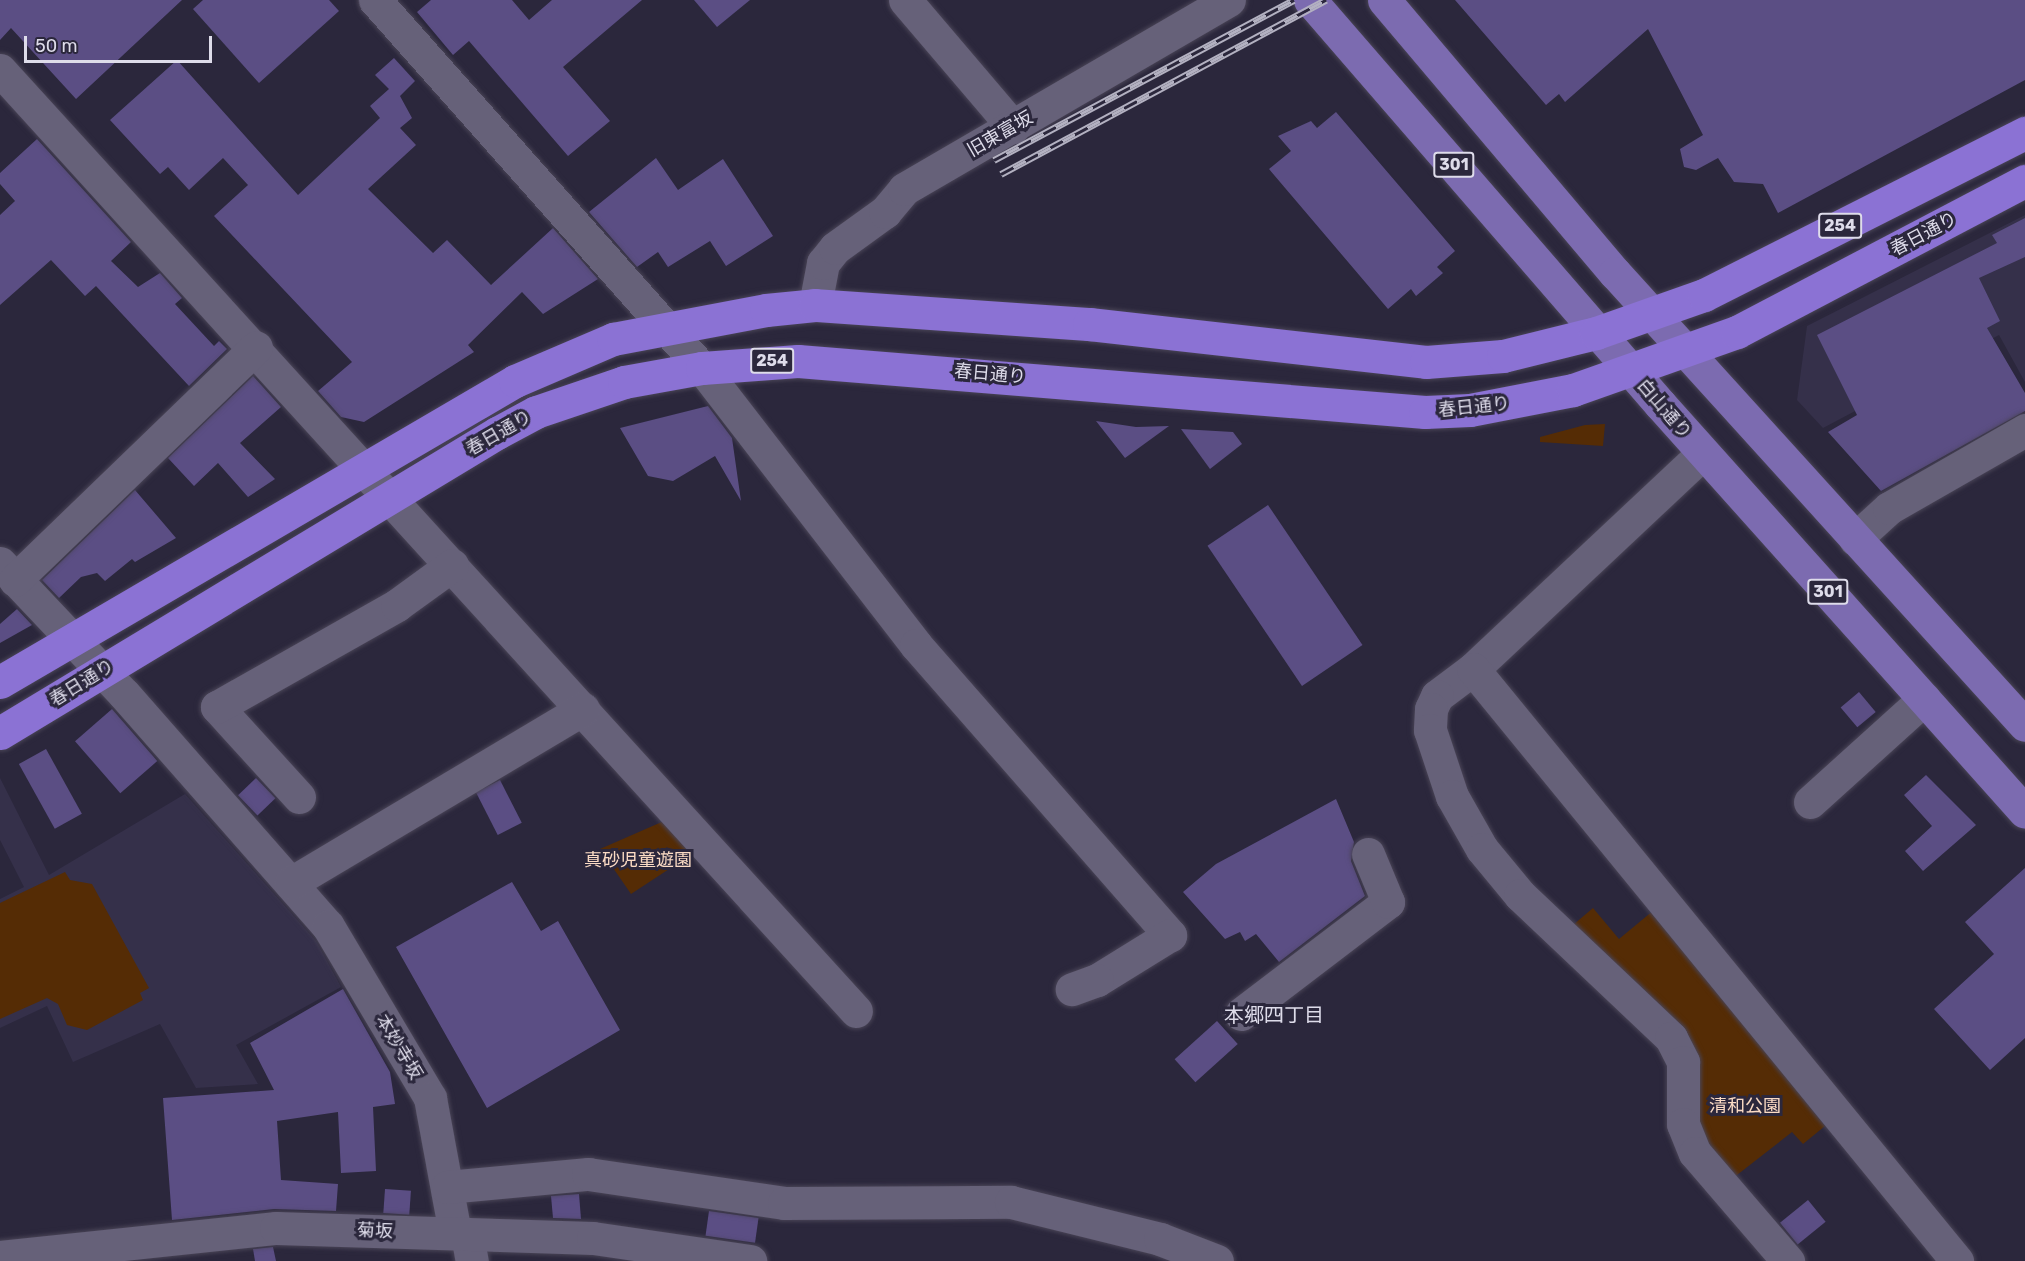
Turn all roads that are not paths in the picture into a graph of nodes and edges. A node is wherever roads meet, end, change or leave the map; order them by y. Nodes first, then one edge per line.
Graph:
1 (375, 0) edge
2 (905, 0) edge
3 (1229, 0) edge
4 (1310, 0) edge
5 (1384, 0) edge
6 (0, 70) edge
7 (1013, 127) junction
8 (2025, 133) edge
9 (2025, 181) edge
10 (815, 305) junction
11 (1652, 315) junction
12 (668, 327) junction
13 (1596, 333) junction
14 (256, 348) junction
15 (1685, 352) junction
16 (702, 368) junction
17 (1632, 372) junction
18 (2025, 430) edge
19 (1703, 453) junction
20 (367, 471) junction
21 (392, 498) junction
22 (1855, 539) junction
23 (452, 565) junction
24 (8, 572) edge
25 (72, 641) junction
26 (1473, 669) junction
27 (101, 670) junction
28 (0, 682) edge
29 (1924, 699) junction
30 (583, 709) junction
31 (2025, 725) edge
32 (0, 733) edge
33 (299, 797) dead end
34 (1810, 802) dead end
35 (2025, 812) edge
36 (1368, 854) dead end
37 (291, 883) junction
38 (1072, 989) dead end
39 (856, 1011) dead end
40 (1241, 1014) dead end
41 (447, 1187) junction
42 (465, 1243) edge
43 (0, 1257) edge
44 (750, 1261) edge
45 (1217, 1261) edge
46 (1788, 1261) edge
47 (1957, 1261) edge

1 - 12 street
2 - 7 street
3 - 7 street, 旧東富坂
4 - 13 main road, 白山通り / 301
5 - 11 main road
6 - 14 street
7 - 10 street, 旧東富坂
8 - 11 highway, 春日通り / 254
9 - 15 highway, 春日通り / 254
10 - 12 highway, 春日通り / 254
10 - 13 highway, 春日通り / 254
11 - 13 highway, 春日通り / 254
11 - 15 main road
12 - 16 street
12 - 20 highway, 春日通り / 254
13 - 17 main road, 白山通り / 301
14 - 20 street
14 - 24 street
15 - 17 highway, 春日通り / 254
15 - 22 main road
16 - 17 highway, 春日通り / 254
16 - 21 highway, 春日通り / 254
16 - 38 street
17 - 19 main road, 白山通り / 301
18 - 22 street
19 - 26 street
19 - 29 main road, 白山通り / 301
20 - 21 street
20 - 25 highway, 春日通り / 254
21 - 23 street
21 - 27 highway, 春日通り / 254
22 - 31 main road
23 - 30 street
23 - 33 street
24 - 25 street, 本妙寺坂
25 - 27 street, 本妙寺坂
25 - 28 highway, 春日通り / 254
26 - 46 street
26 - 47 street
27 - 32 highway, 春日通り / 254
27 - 37 street, 本妙寺坂
29 - 34 street
29 - 35 main road, 白山通り / 301
30 - 37 street
30 - 39 street
36 - 40 street
37 - 41 street, 本妙寺坂
41 - 42 street, 本妙寺坂
41 - 45 street
42 - 43 street, 菊坂
42 - 44 street, 菊坂

